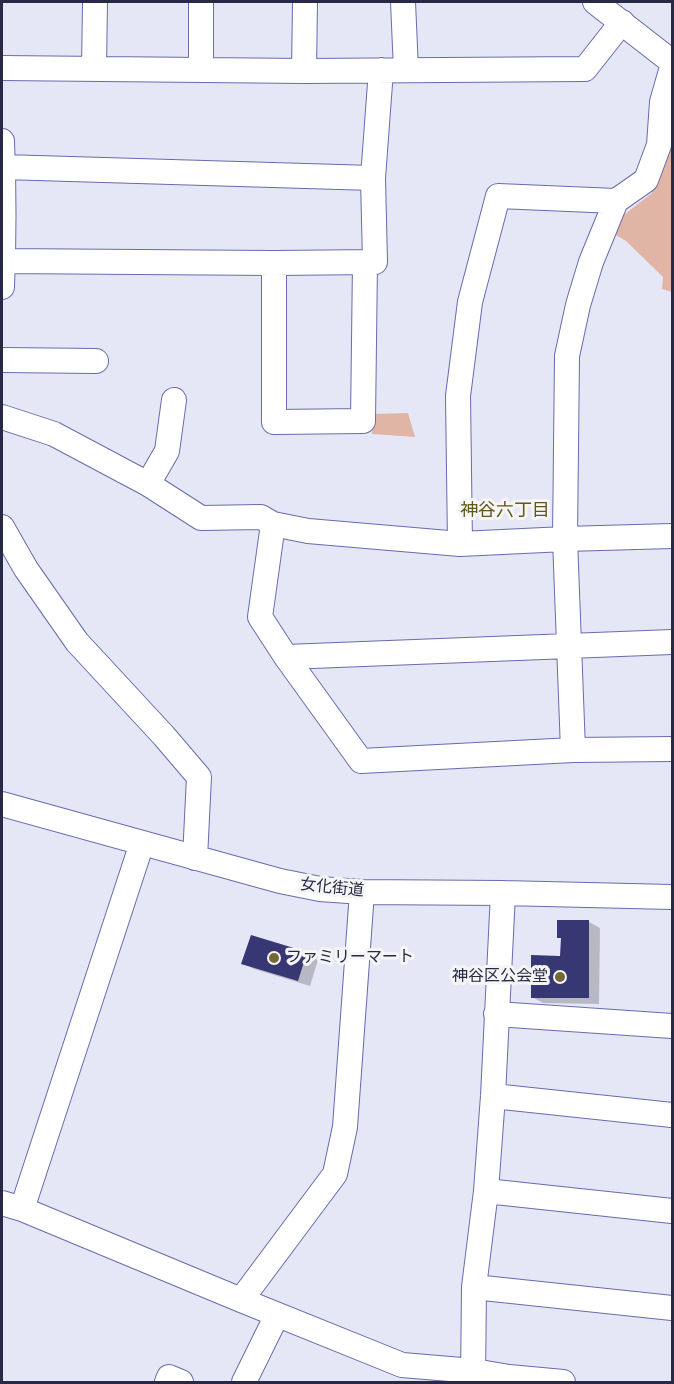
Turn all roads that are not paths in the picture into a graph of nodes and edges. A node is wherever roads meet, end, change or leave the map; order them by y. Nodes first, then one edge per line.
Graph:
1 (95, 2) edge
2 (201, 2) edge
3 (304, 2) edge
4 (403, 2) edge
5 (595, 2) edge
6 (622, 22) junction
7 (672, 62) edge
8 (672, 67) edge
9 (2, 68) edge
10 (94, 69) junction
11 (201, 70) junction
12 (304, 70) junction
13 (381, 70) junction
14 (406, 70) junction
15 (2, 141) edge
16 (3, 167) junction
17 (373, 178) junction
18 (616, 201) junction
19 (365, 262) junction
20 (274, 263) junction
21 (2, 278) edge
22 (2, 360) edge
23 (96, 361) dead end
24 (174, 400) dead end
25 (2, 417) edge
26 (148, 484) junction
27 (273, 524) junction
28 (2, 527) edge
29 (672, 536) edge
30 (565, 538) junction
31 (460, 544) junction
32 (672, 642) edge
33 (570, 646) junction
34 (286, 657) junction
35 (672, 749) edge
36 (573, 750) junction
37 (2, 804) edge
38 (142, 843) junction
39 (195, 858) junction
40 (362, 892) junction
41 (502, 893) junction
42 (672, 897) edge
43 (496, 1014) junction
44 (672, 1026) edge
45 (493, 1096) junction
46 (672, 1115) edge
47 (486, 1191) junction
48 (12, 1206) edge
49 (672, 1210) edge
50 (474, 1287) junction
51 (241, 1300) junction
52 (672, 1308) edge
53 (277, 1315) junction
54 (411, 1374) edge
55 (473, 1377) edge
56 (167, 1383) edge
57 (181, 1383) edge
58 (244, 1383) edge
59 (563, 1383) edge

1 - 10 street
2 - 11 street
3 - 12 street
4 - 14 street
5 - 6 street
6 - 7 street
6 - 14 street
8 - 18 street
9 - 10 street
10 - 11 street
11 - 12 street
12 - 13 street
13 - 14 street
13 - 17 street
15 - 16 street
16 - 17 street
16 - 21 street
17 - 19 street
18 - 30 street
18 - 31 street
19 - 20 street
19 - 20 street
20 - 21 street
22 - 23 street
24 - 26 street
25 - 26 street
26 - 27 street
27 - 31 street
27 - 34 street
28 - 39 street
29 - 30 street
30 - 31 street
30 - 33 street
32 - 33 street
33 - 34 street
33 - 36 street
34 - 36 street
35 - 36 street
37 - 38 street, 女化街道
38 - 39 street, 女化街道
38 - 48 street
39 - 40 street, 女化街道
40 - 41 street, 女化街道
40 - 51 street
41 - 42 street, 女化街道
41 - 43 street
43 - 44 street
43 - 45 street
45 - 46 street
45 - 47 street
47 - 49 street
47 - 50 street
48 - 51 street
50 - 52 street
50 - 55 street
51 - 53 street
53 - 54 street
53 - 58 street
54 - 55 street
55 - 59 street
56 - 57 street

